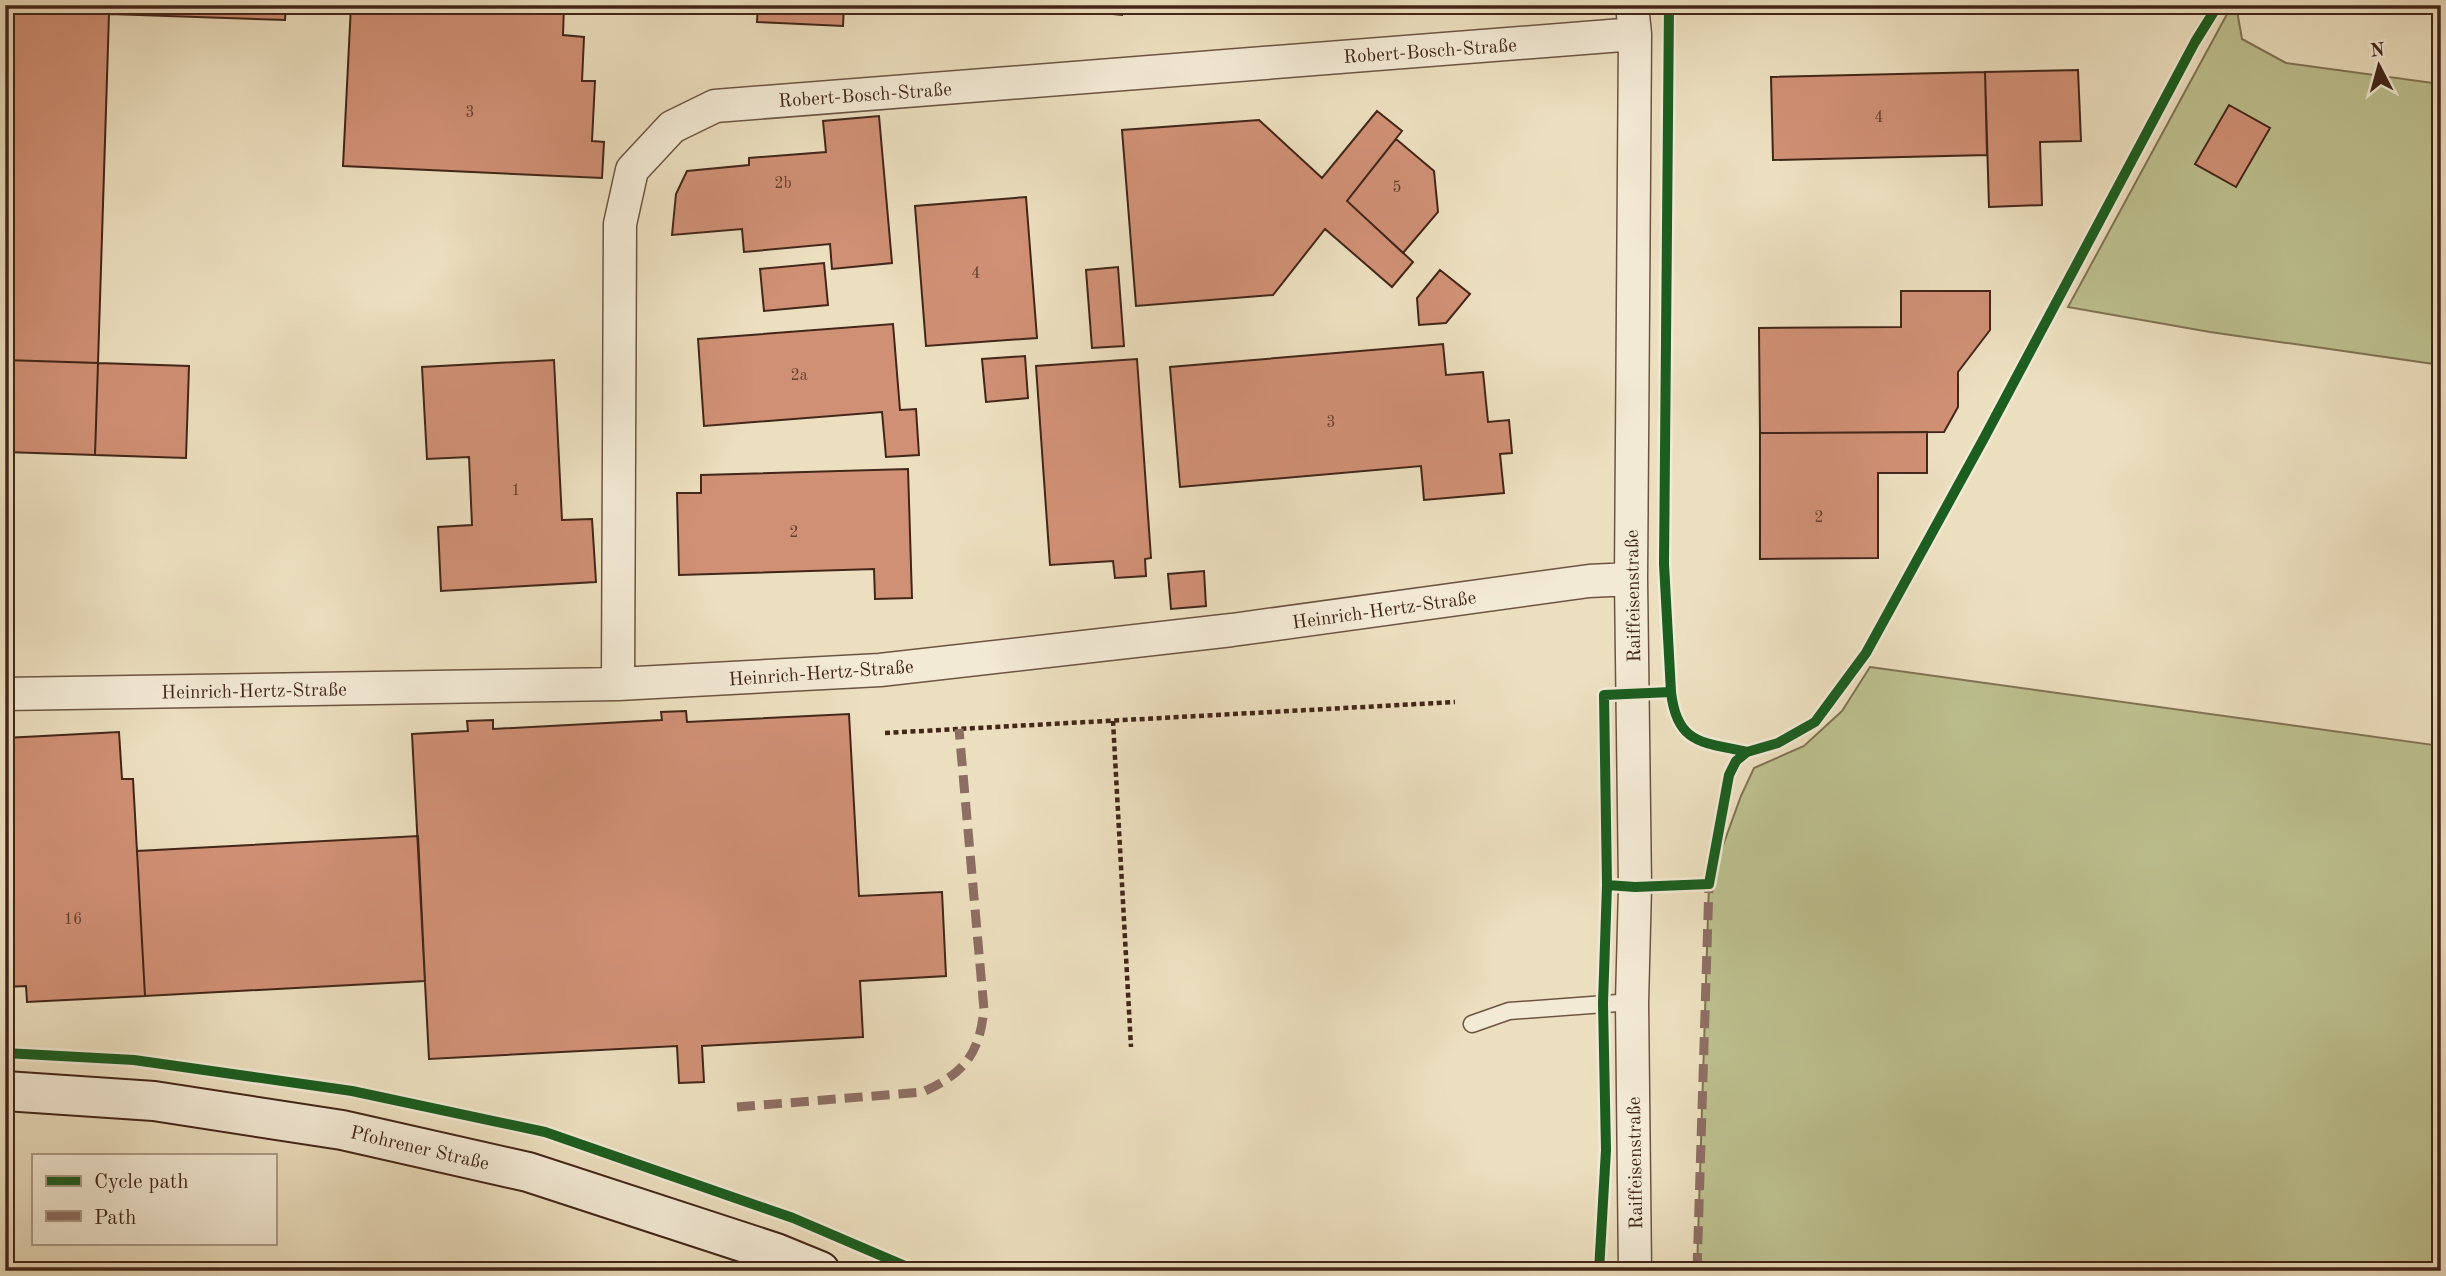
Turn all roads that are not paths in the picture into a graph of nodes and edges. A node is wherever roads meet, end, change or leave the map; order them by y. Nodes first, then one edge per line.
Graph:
1 (1633, 20) edge
2 (1631, 579) junction
3 (618, 684) junction
4 (5, 694) edge
5 (1632, 1002) junction
6 (1472, 1024) dead end
7 (5, 1091) edge
8 (820, 1271) edge
9 (1635, 1271) edge

1 - 2 street, Raiffeisenstraße
1 - 3 street, Robert-Bosch-Straße
2 - 3 street, Heinrich-Hertz-Straße
2 - 5 street, Raiffeisenstraße
3 - 4 street, Heinrich-Hertz-Straße
5 - 6 lane
5 - 9 street, Raiffeisenstraße
7 - 8 main road, Pfohrener Straße

